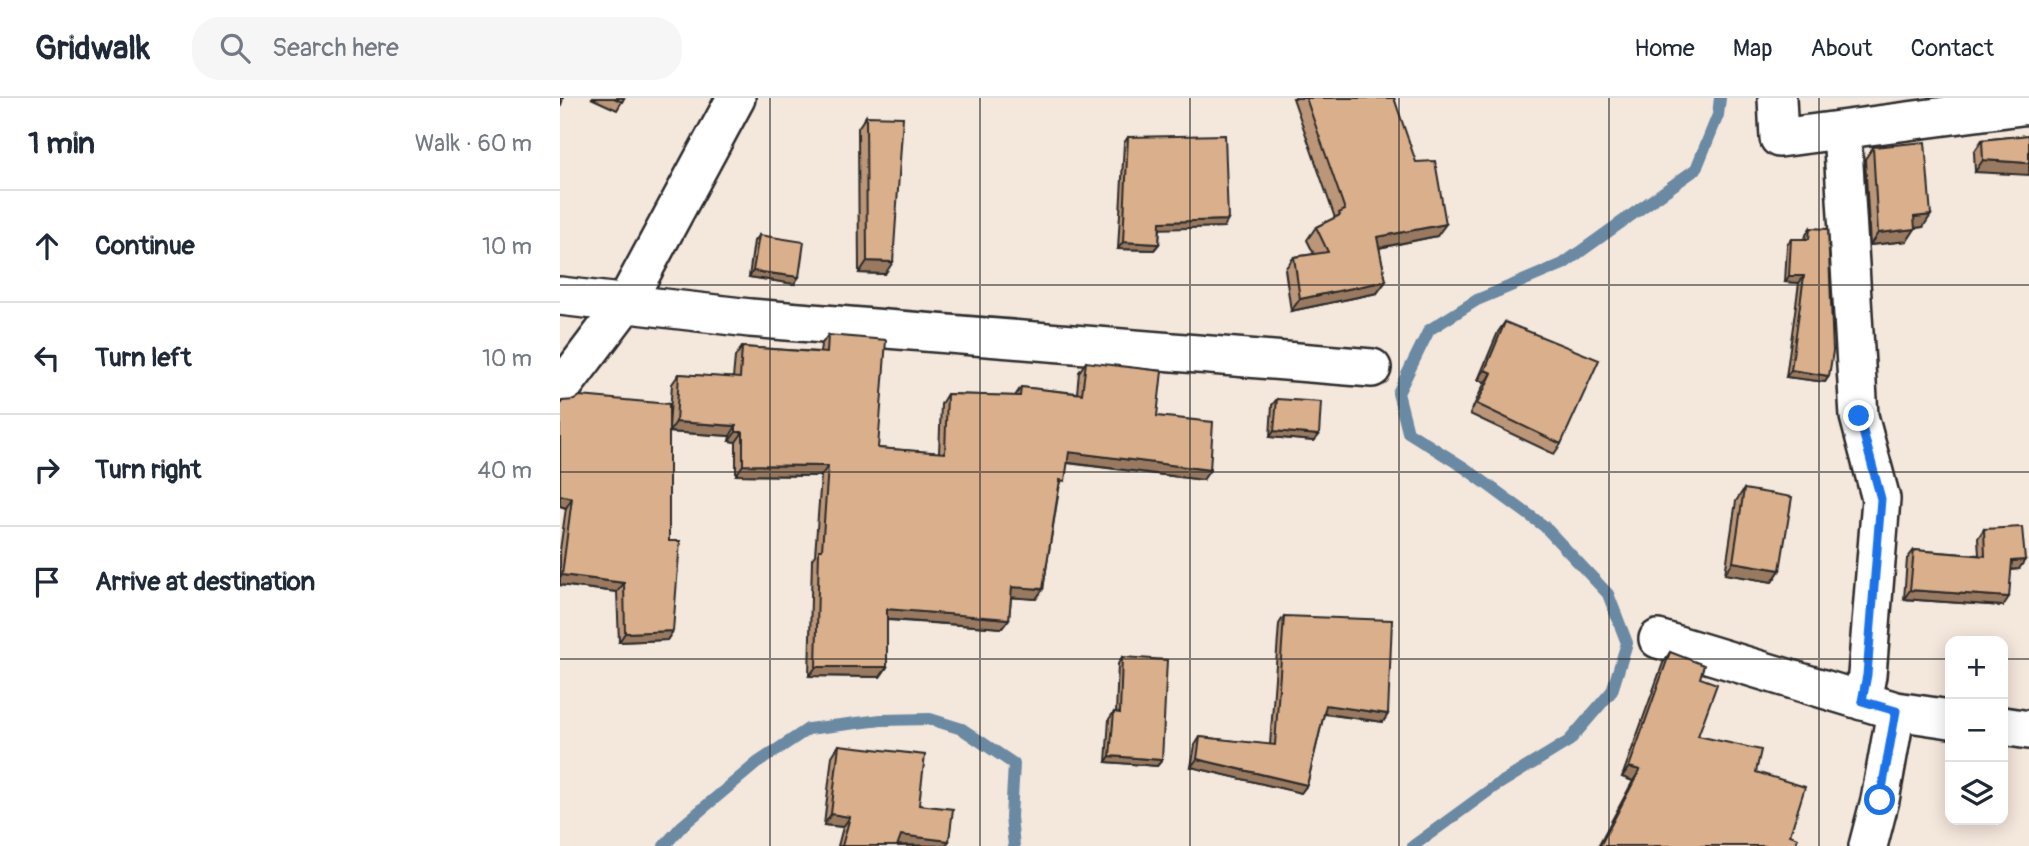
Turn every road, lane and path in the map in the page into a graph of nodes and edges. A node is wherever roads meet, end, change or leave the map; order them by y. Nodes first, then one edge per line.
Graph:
1 (736, 98) edge
2 (1777, 98) edge
3 (2029, 105) edge
4 (1842, 131) junction
5 (560, 296) edge
6 (625, 303) junction
7 (1372, 368) dead end
8 (560, 390) edge
9 (1658, 639) dead end
10 (1879, 706) junction
11 (1945, 718) edge
12 (2008, 727) edge
13 (2029, 730) edge
14 (1868, 846) edge

1 - 6 street
2 - 4 street
3 - 4 street
4 - 10 street
5 - 6 street
6 - 7 street
6 - 8 street
9 - 10 street
10 - 11 street
10 - 14 street
12 - 13 street

